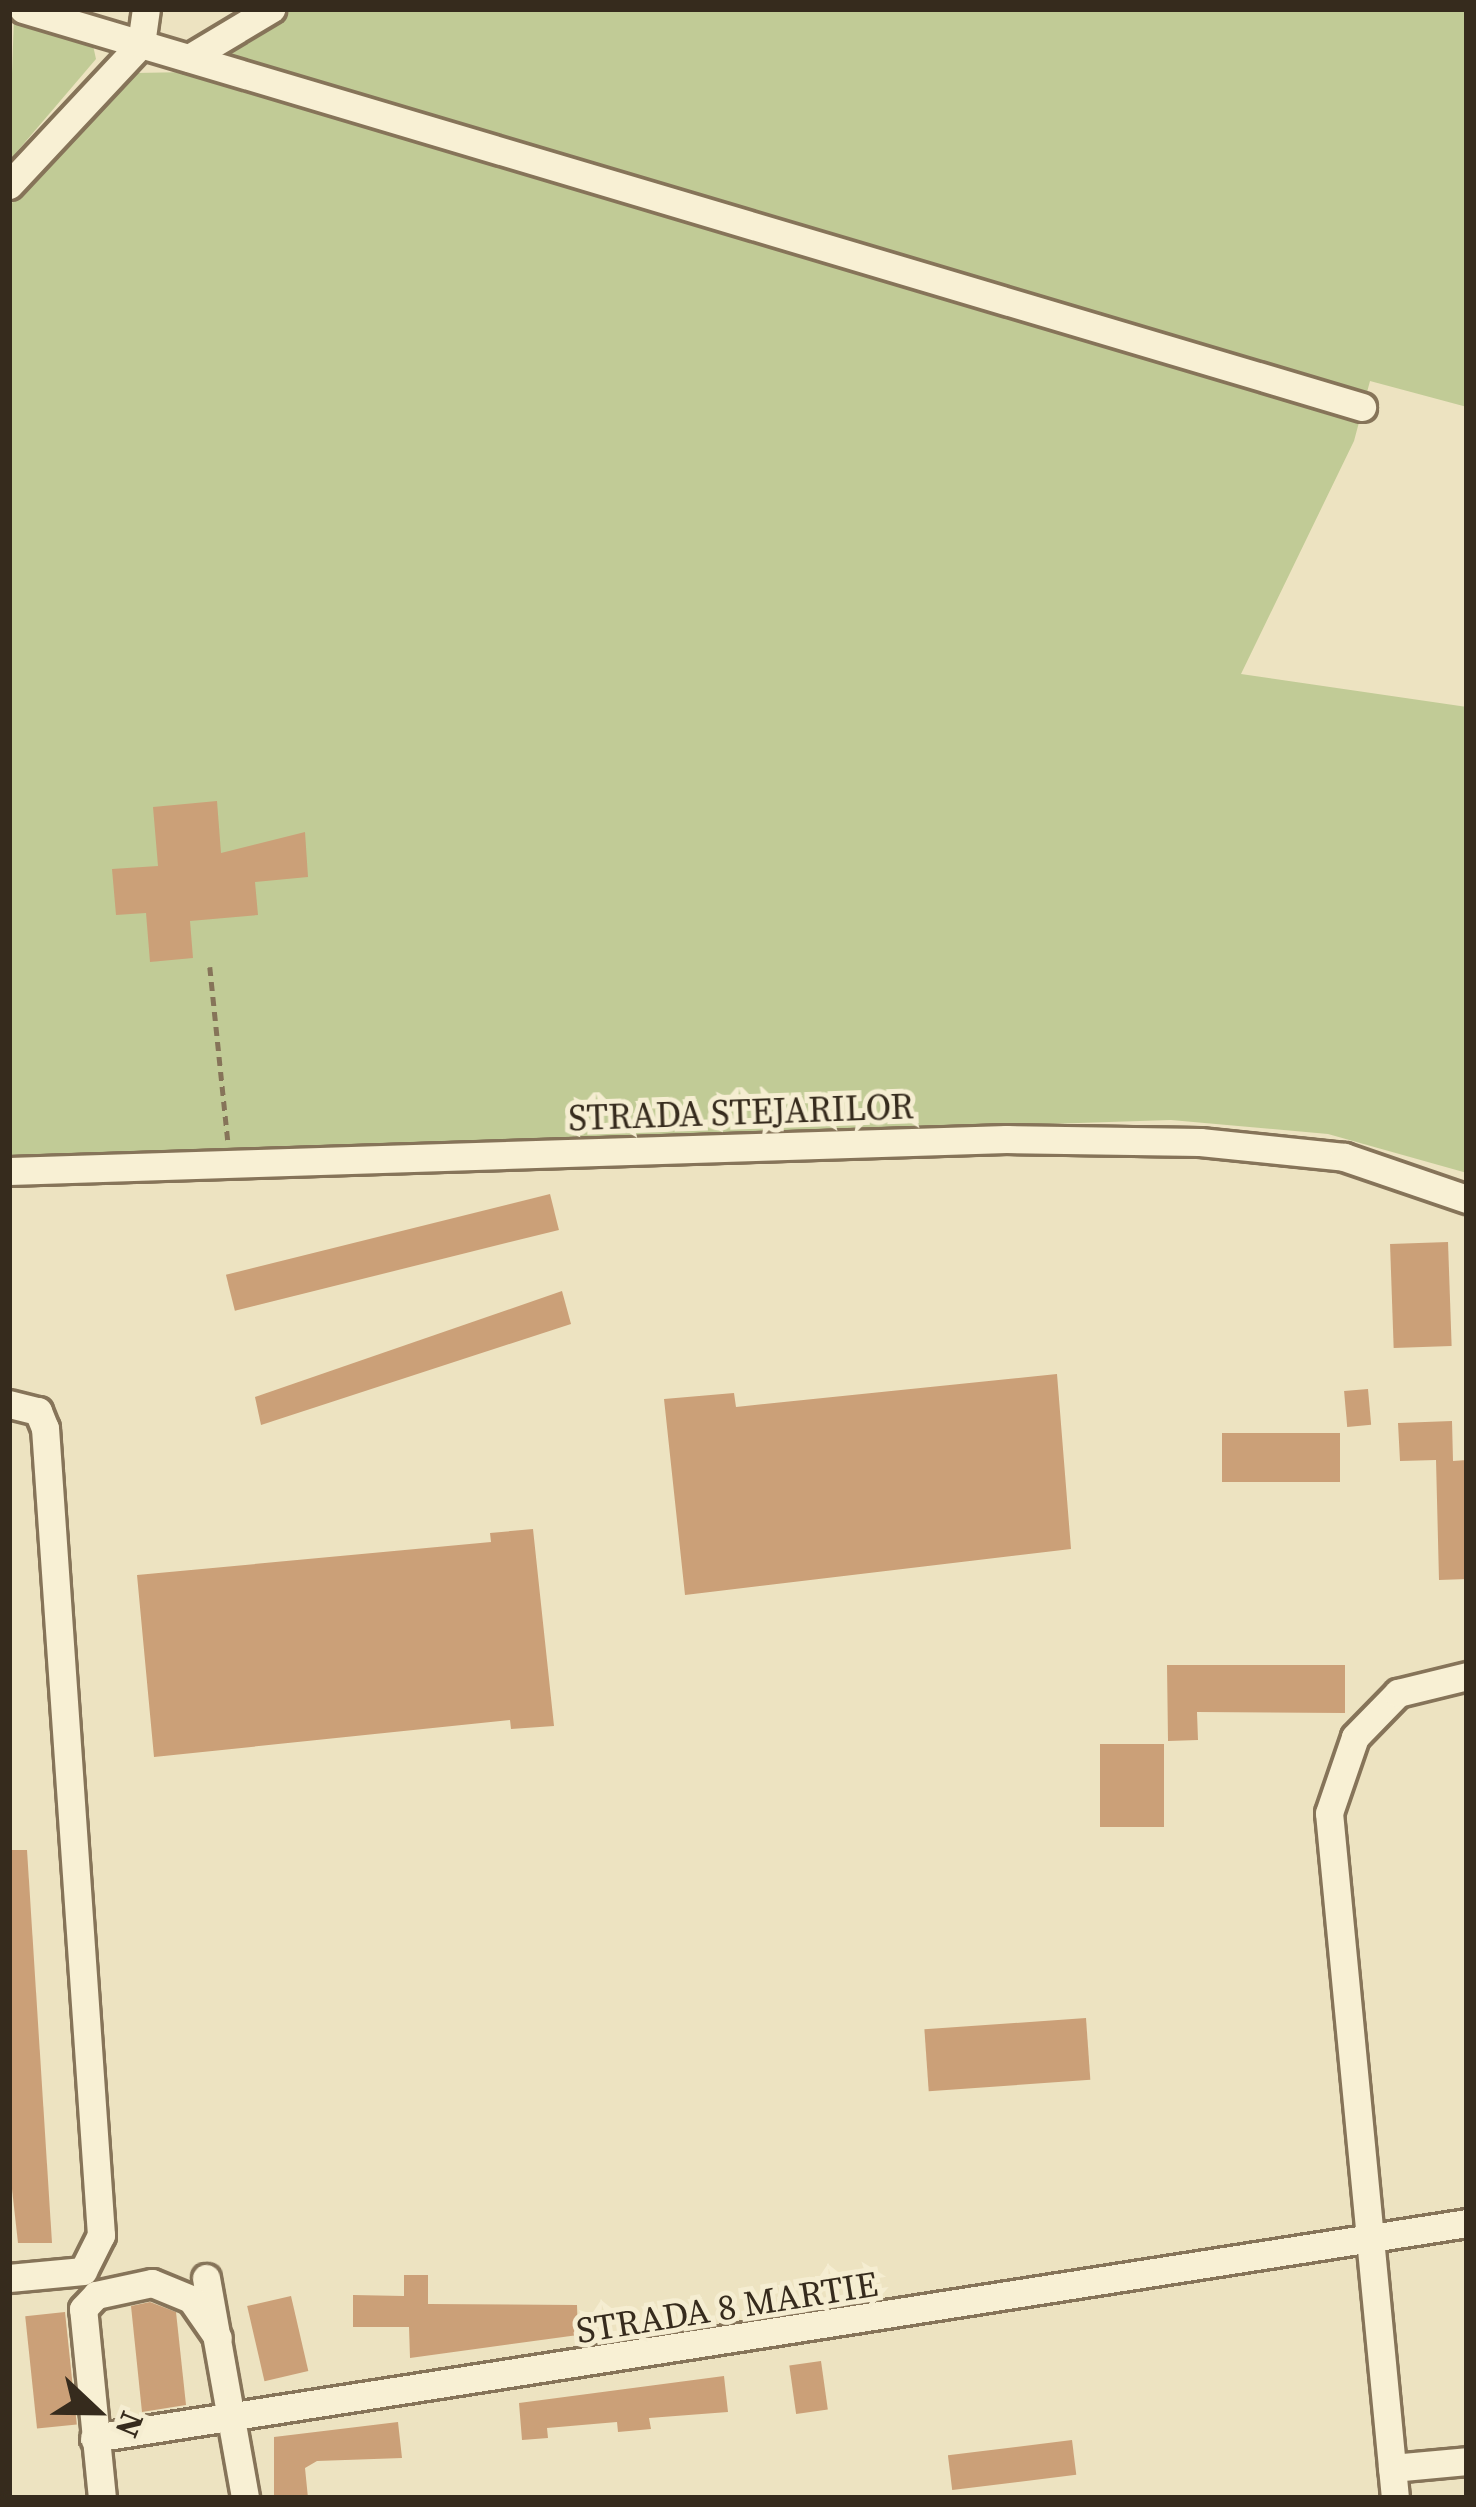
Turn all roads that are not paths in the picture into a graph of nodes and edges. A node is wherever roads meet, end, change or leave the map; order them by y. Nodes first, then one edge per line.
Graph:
1 (23, 9) edge
2 (146, 9) edge
3 (271, 9) edge
4 (141, 44) junction
5 (189, 58) junction
6 (9, 185) edge
7 (1362, 407) dead end
8 (9, 1171) edge
9 (1467, 1199) edge
10 (19, 1405) edge
11 (1467, 1676) edge
12 (1467, 2223) edge
13 (1369, 2243) junction
14 (9, 2278) edge
15 (206, 2278) dead end
16 (218, 2338) junction
17 (232, 2415) junction
18 (94, 2438) junction
19 (1467, 2462) edge
20 (1392, 2468) junction
21 (102, 2498) edge
22 (245, 2498) edge
23 (1395, 2498) edge

1 - 4 street
2 - 4 street
3 - 5 street
4 - 5 street
4 - 6 street
5 - 7 street
8 - 9 street, STRADA STEJARILOR
10 - 14 street
11 - 13 street
12 - 13 street, STRADA 8 MARTIE
13 - 17 street, STRADA 8 MARTIE
13 - 20 street
15 - 16 street
16 - 17 street
16 - 18 street
17 - 18 street, STRADA 8 MARTIE
17 - 22 street
18 - 21 street
19 - 20 street
20 - 23 street

